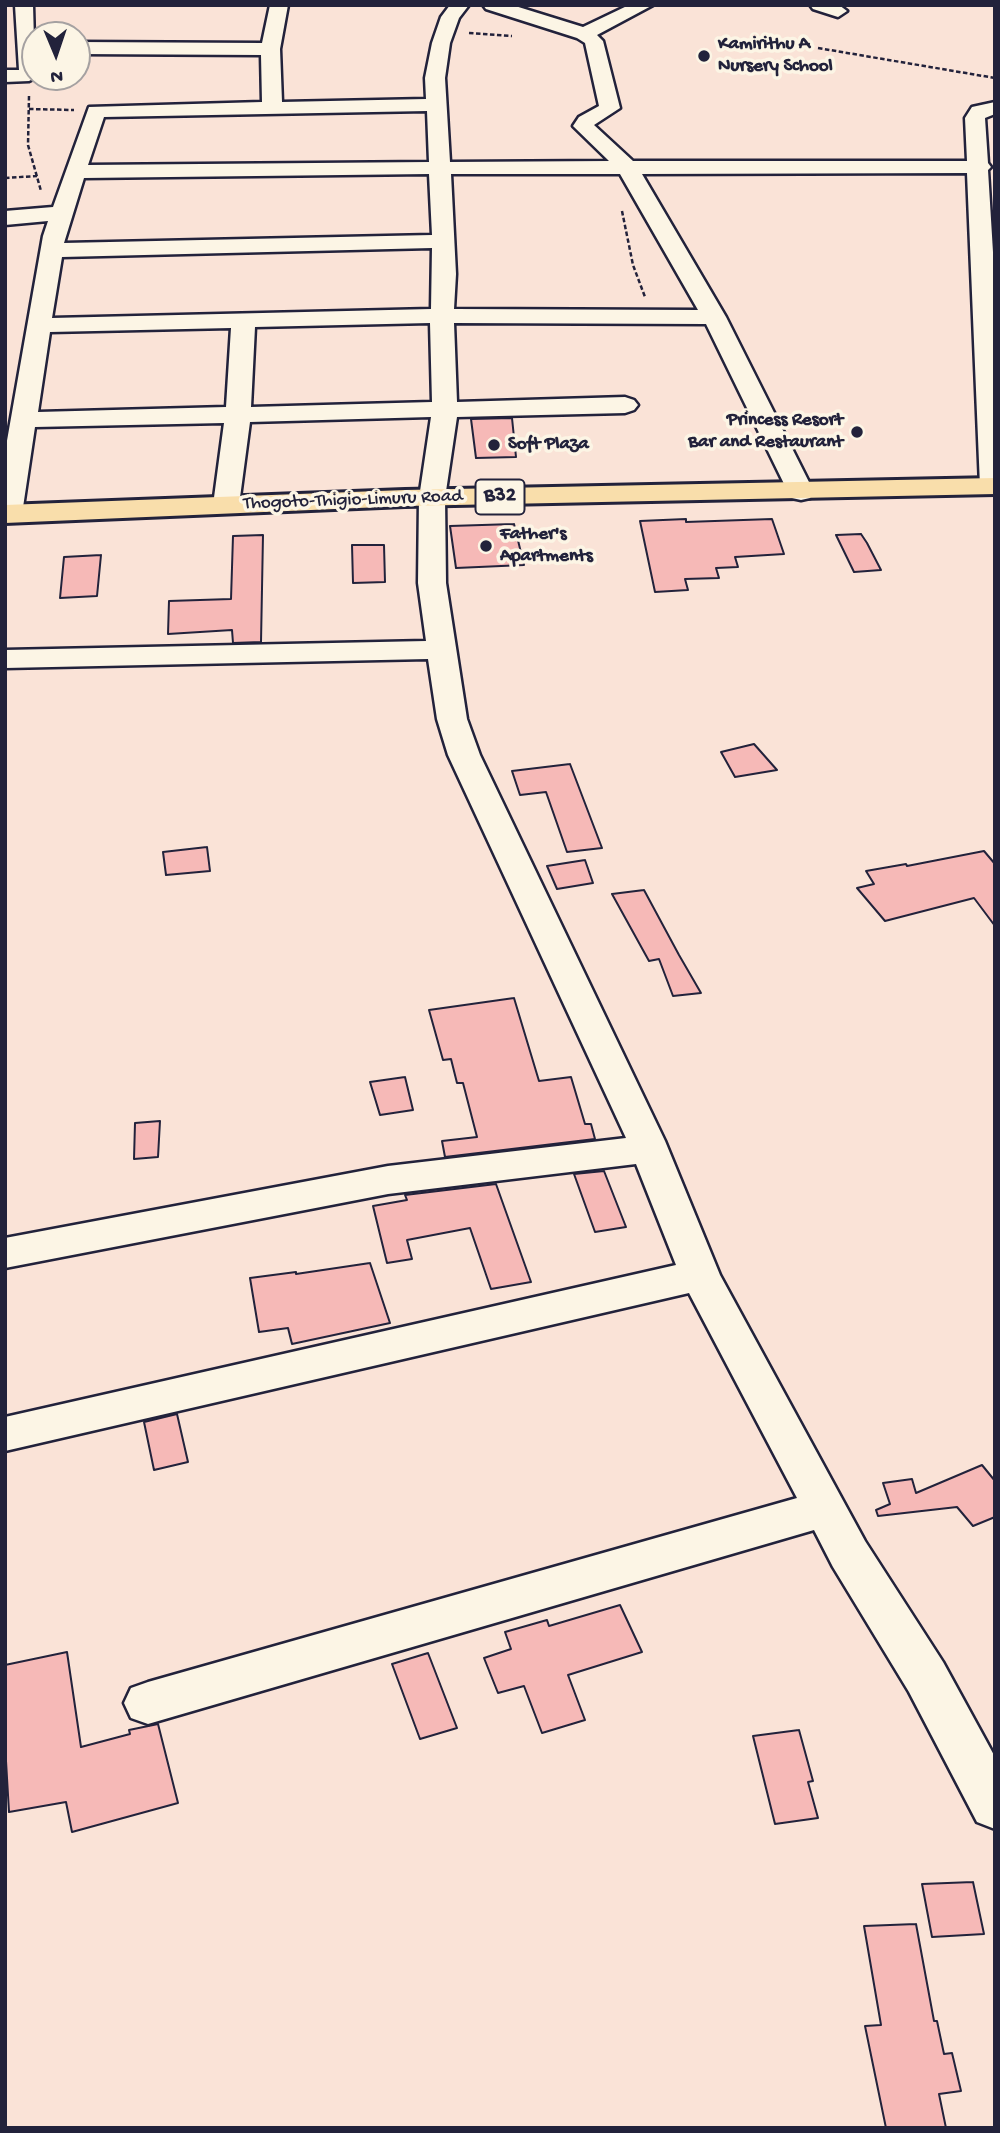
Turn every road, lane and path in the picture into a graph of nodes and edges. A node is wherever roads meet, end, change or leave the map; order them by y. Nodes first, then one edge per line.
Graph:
1 (279, 5) edge
2 (460, 5) edge
3 (492, 5) edge
4 (644, 5) edge
5 (819, 5) edge
6 (838, 11) dead end
7 (584, 34) junction
8 (91, 48) edge
9 (818, 48) dead end
10 (270, 49) junction
11 (995, 78) edge
12 (29, 91) edge
13 (435, 105) junction
14 (272, 107) junction
15 (995, 108) edge
16 (29, 109) junction
17 (96, 111) junction
18 (621, 167) junction
19 (979, 167) junction
20 (437, 168) junction
21 (75, 172) junction
22 (37, 176) junction
23 (5, 178) edge
24 (55, 214) junction
25 (5, 218) edge
26 (442, 241) junction
27 (51, 250) junction
28 (442, 316) junction
29 (653, 316) junction
30 (713, 317) junction
31 (243, 321) junction
32 (39, 325) junction
33 (625, 405) dead end
34 (445, 410) junction
35 (238, 415) junction
36 (23, 420) junction
37 (994, 486) edge
38 (801, 492) junction
39 (432, 498) junction
40 (226, 505) junction
41 (6, 514) edge
42 (442, 650) junction
43 (5, 659) edge
44 (649, 1149) junction
45 (5, 1253) edge
46 (700, 1275) junction
47 (5, 1434) edge
48 (824, 1509) junction
49 (148, 1703) dead end
50 (995, 1806) edge

1 - 10 street
2 - 13 street
3 - 7 street
4 - 7 street
5 - 6 street
7 - 18 street
8 - 10 street
9 - 11 path
10 - 14 street
12 - 16 path
13 - 14 street
13 - 20 street
14 - 17 street
15 - 19 street
16 - 17 path
16 - 22 path
17 - 21 street
18 - 19 street
18 - 20 street
18 - 29 path
18 - 30 street
19 - 37 street
20 - 21 street
20 - 26 street
21 - 24 street
22 - 23 path
22 - 24 path
24 - 25 street
24 - 27 street
26 - 27 street
26 - 28 street
27 - 32 street
28 - 29 street
28 - 31 street
28 - 34 street
29 - 30 street
30 - 38 street
31 - 32 street
31 - 35 street
32 - 36 street
33 - 34 street
34 - 35 street
34 - 39 street
35 - 36 street
35 - 40 street
36 - 41 street
37 - 38 highway, Thogoto-Thigio-Limuru Road / B32
38 - 39 highway, Thogoto-Thigio-Limuru Road / B32
39 - 40 highway, Thogoto-Thigio-Limuru Road / B32
39 - 42 street
40 - 41 highway, Thogoto-Thigio-Limuru Road / B32
42 - 43 street
42 - 44 street
44 - 45 street
44 - 46 street
46 - 47 street
46 - 48 street
48 - 49 street
48 - 50 street

